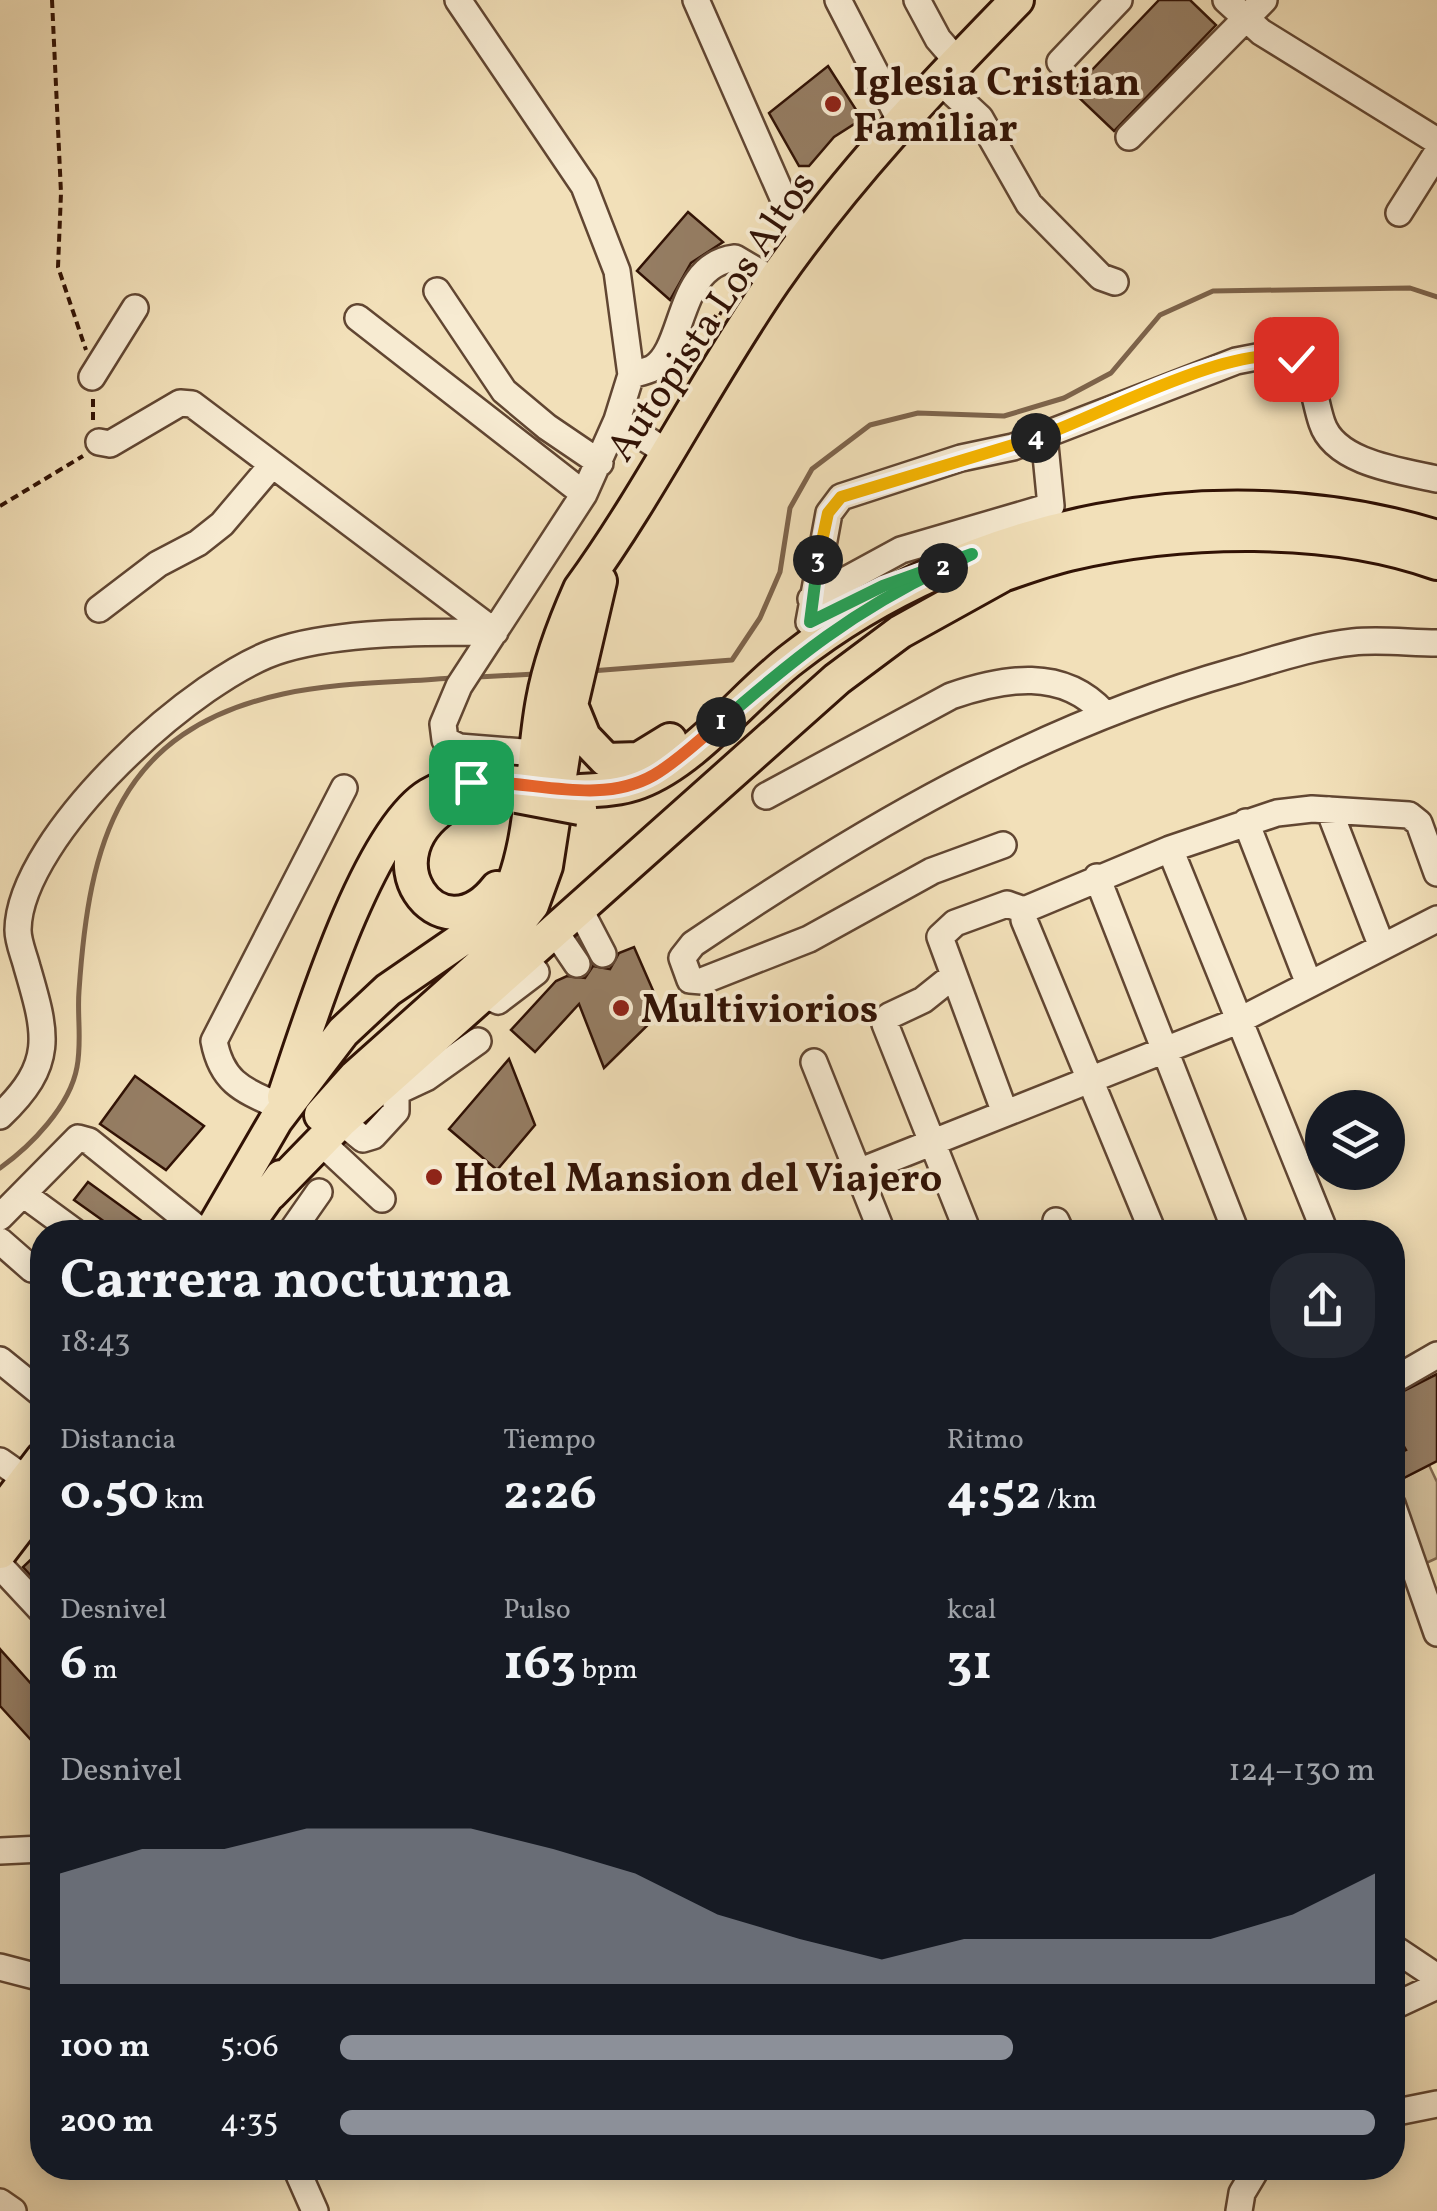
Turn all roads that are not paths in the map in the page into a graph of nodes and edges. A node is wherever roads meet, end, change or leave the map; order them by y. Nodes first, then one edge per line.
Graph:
1 (458, 0) edge
2 (696, 0) edge
3 (838, 0) edge
4 (917, 0) edge
5 (1016, 0) edge
6 (1226, 0) edge
7 (1104, 5) edge
8 (1255, 9) edge
9 (1060, 62) dead end
10 (948, 70) junction
11 (901, 122) junction
12 (1128, 137) dead end
13 (1437, 141) edge
14 (1437, 154) edge
15 (1399, 213) dead end
16 (802, 241) junction
17 (774, 280) junction
18 (1115, 282) dead end
19 (437, 292) dead end
20 (135, 308) dead end
21 (358, 318) dead end
22 (631, 375) junction
23 (92, 377) road end
24 (617, 420) junction
25 (1044, 436) junction
26 (98, 442) road end
27 (666, 452) junction
28 (600, 463) junction
29 (272, 465) junction
30 (1437, 479) edge
31 (584, 494) junction
32 (1437, 537) edge
33 (972, 554) junction
34 (1437, 563) edge
35 (1002, 576) junction
36 (99, 609) dead end
37 (811, 611) junction
38 (495, 632) junction
39 (1437, 643) edge
40 (562, 701) junction
41 (1104, 713) junction
42 (536, 752) junction
43 (344, 788) dead end
44 (518, 790) junction
45 (766, 796) dead end
46 (580, 799) junction
47 (1329, 810) junction
48 (1246, 822) junction
49 (1003, 845) dead end
50 (1170, 848) junction
51 (518, 860) junction
52 (1437, 874) edge
53 (1096, 877) junction
54 (22, 902) junction
55 (580, 908) junction
56 (1024, 910) junction
57 (1437, 919) edge
58 (0, 925) edge
59 (554, 930) junction
60 (1382, 947) junction
61 (603, 954) dead end
62 (577, 964) dead end
63 (536, 972) dead end
64 (954, 976) junction
65 (1309, 984) junction
66 (483, 994) junction
67 (1238, 1020) junction
68 (478, 1041) dead end
69 (1164, 1050) junction
70 (814, 1062) dead end
71 (1090, 1079) junction
72 (391, 1087) junction
73 (278, 1114) junction
74 (1005, 1114) junction
75 (0, 1116) edge
76 (332, 1132) junction
77 (933, 1142) junction
78 (858, 1172) junction
79 (319, 1192) dead end
80 (23, 1194) junction
81 (270, 1194) junction
82 (382, 1199) dead end
83 (0, 1217) edge
84 (57, 1220) edge
85 (187, 1220) edge
86 (218, 1220) edge
87 (251, 1220) edge
88 (299, 1220) edge
89 (877, 1220) edge
90 (963, 1220) edge
91 (1148, 1220) edge
92 (1231, 1220) edge
93 (1319, 1220) edge
94 (0, 1241) edge
95 (30, 1267) edge
96 (1437, 1356) edge
97 (0, 1360) edge
98 (1405, 1374) edge
99 (30, 1384) edge
100 (30, 1486) edge
101 (30, 1488) edge
102 (0, 1514) edge
103 (1405, 1541) edge
104 (0, 1552) edge
105 (0, 1566) edge
106 (30, 1598) edge
107 (1437, 1632) edge
108 (30, 1850) edge
109 (0, 1851) edge
110 (1405, 1956) edge
111 (0, 1966) edge
112 (30, 1975) edge
113 (1437, 1977) edge
114 (1437, 1986) edge
115 (1405, 2002) edge
116 (1437, 2104) edge
117 (1405, 2110) edge
118 (301, 2180) edge
119 (1250, 2180) edge
120 (0, 2202) edge
121 (13, 2211) edge
122 (315, 2211) edge
123 (1239, 2211) edge

1 - 22 street
2 - 16 street
3 - 11 street
4 - 10 street
5 - 10 main road, Autopista Los Altos
6 - 8 street
7 - 9 street
8 - 12 street
8 - 13 street
10 - 11 main road, Autopista Los Altos
10 - 18 street
11 - 16 main road, Autopista Los Altos
14 - 15 street
16 - 17 main road, Autopista Los Altos
17 - 22 street
17 - 27 main road, Autopista Los Altos
19 - 28 street
20 - 23 street
21 - 31 street
22 - 24 street
24 - 27 street
24 - 28 street
25 - 30 street
25 - 37 street
25 - 37 street
26 - 29 street
27 - 40 main road, Autopista Los Altos
28 - 31 street
29 - 36 street
29 - 38 street
31 - 38 street
32 - 33 main road
33 - 37 main road
33 - 46 main road
34 - 35 main road
35 - 46 main road
35 - 55 main road
37 - 40 main road
38 - 42 street
38 - 54 street
39 - 41 street
40 - 42 main road, Autopista Los Altos
40 - 81 main road, Autopista Los Altos
41 - 45 street
41 - 49 street
42 - 51 main road, Autopista Los Altos
43 - 73 street
44 - 46 main road, bridge
44 - 51 main road
44 - 73 main road
47 - 48 street
47 - 52 street
47 - 60 street
48 - 50 street
48 - 65 street
50 - 53 street
50 - 67 street
51 - 73 main road, Autopista Los Altos
53 - 56 street
53 - 69 street
54 - 58 street
54 - 75 street
55 - 59 main road
55 - 61 street
56 - 64 street
56 - 71 street
57 - 60 street
59 - 62 street
59 - 66 main road
60 - 65 street
63 - 66 street
64 - 74 street
64 - 77 street
65 - 67 street
66 - 72 main road
67 - 69 street
67 - 93 street
68 - 72 street
69 - 71 street
69 - 92 street
70 - 78 street
71 - 74 street
71 - 91 street
72 - 76 main road
73 - 86 main road
74 - 77 street
76 - 81 main road
76 - 82 street
77 - 78 street
77 - 90 street
78 - 89 street
79 - 88 street
80 - 83 street
80 - 84 street
80 - 85 street
81 - 87 main road
94 - 95 street
96 - 98 street
97 - 99 street
100 - 102 main road
101 - 104 main road
103 - 107 street
105 - 106 street
108 - 109 street
110 - 113 street
111 - 112 street
114 - 115 street
116 - 117 street
118 - 122 street
119 - 123 street
120 - 121 street

